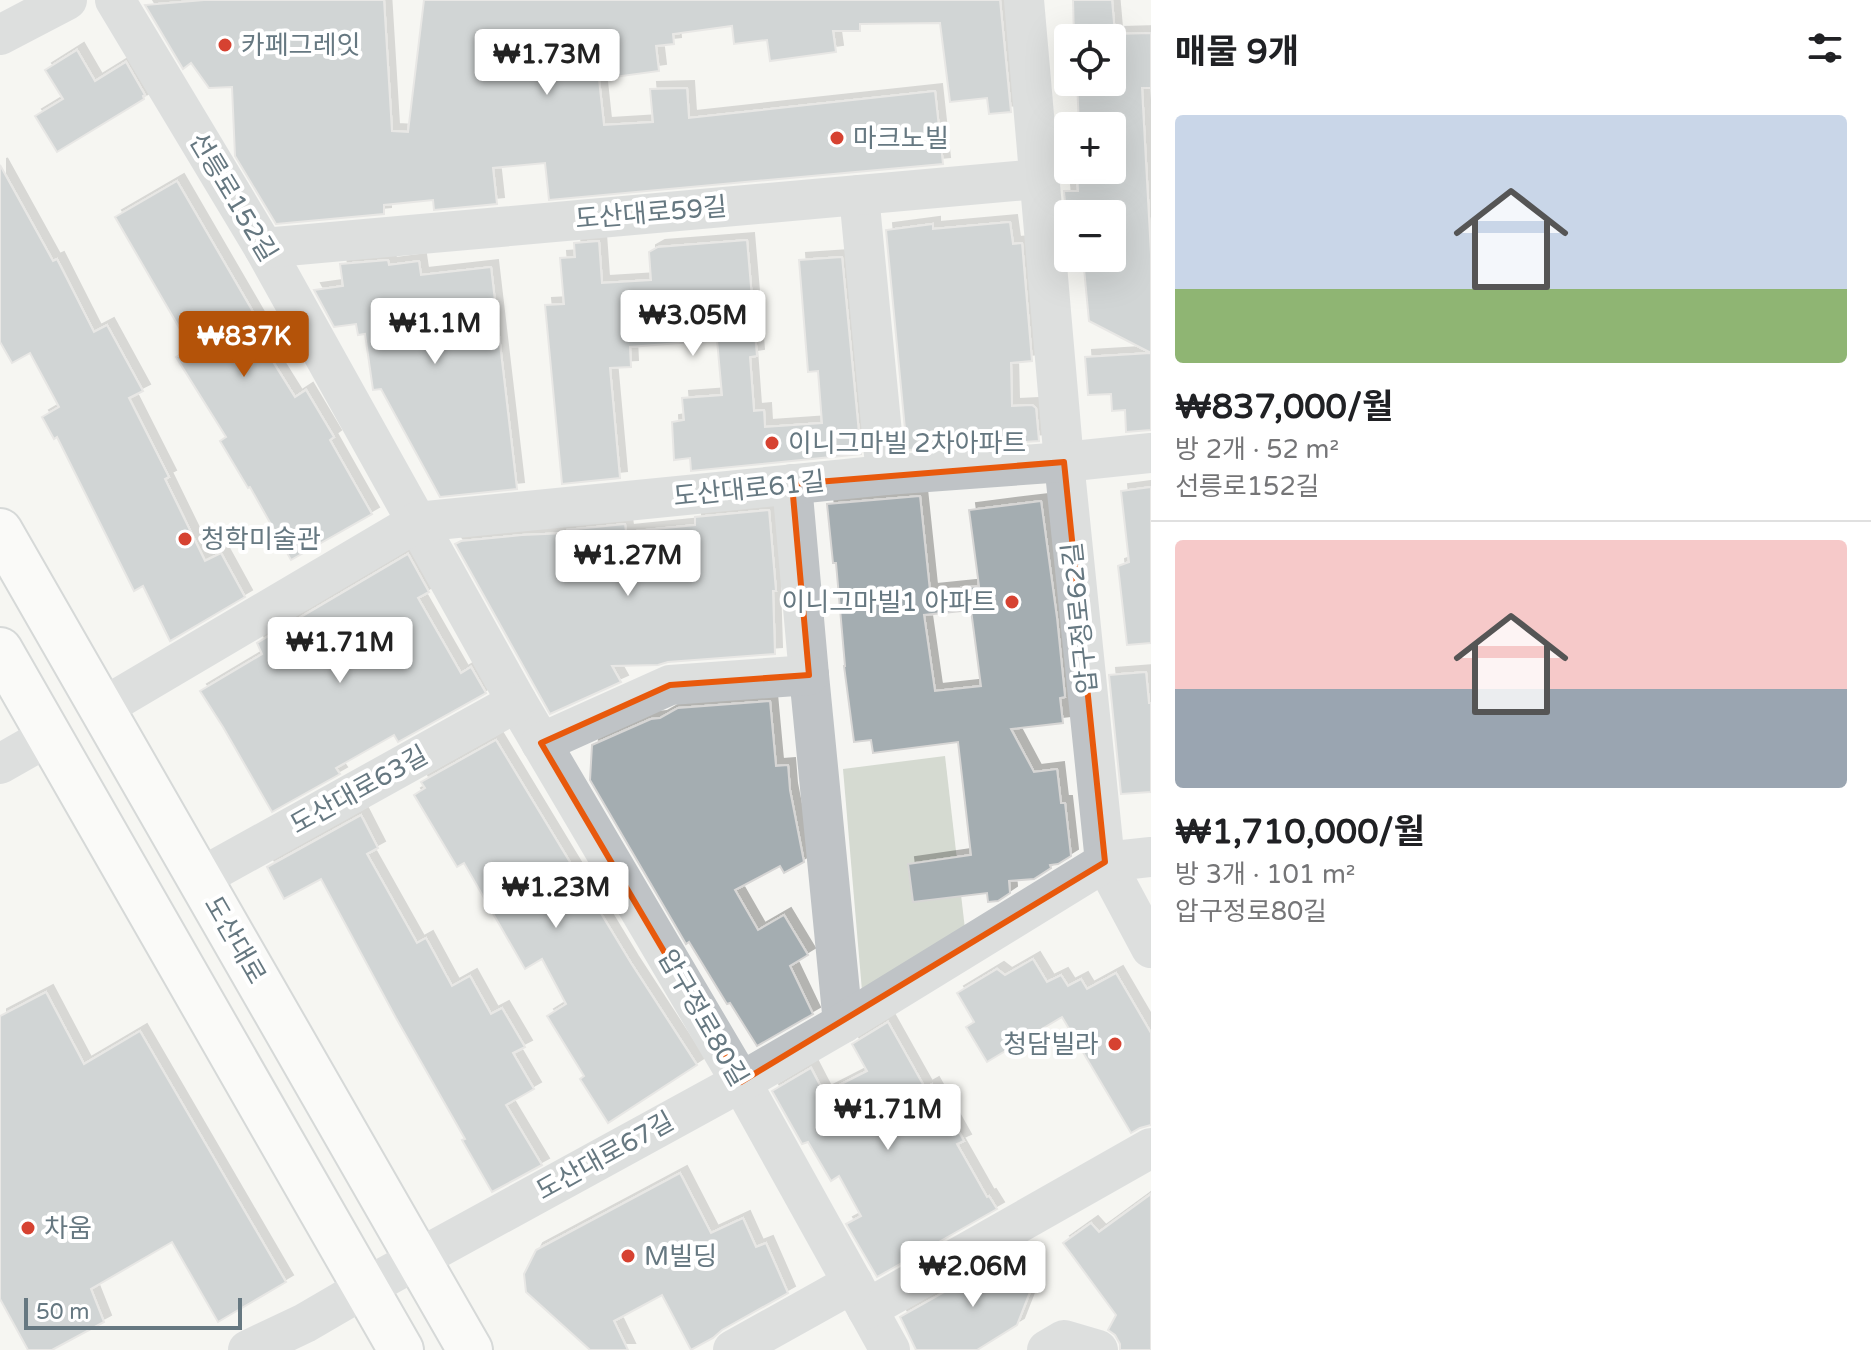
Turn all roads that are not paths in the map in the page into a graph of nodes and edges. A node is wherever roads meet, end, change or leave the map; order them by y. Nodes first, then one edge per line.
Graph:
1 (67, 0) edge
2 (115, 0) edge
3 (1024, 0) edge
4 (0, 35) edge
5 (1038, 179) junction
6 (859, 195) junction
7 (264, 248) junction
8 (1151, 453) edge
9 (1064, 462) junction
10 (886, 475) junction
11 (792, 484) junction
12 (417, 522) junction
13 (0, 531) edge
14 (0, 650) edge
15 (809, 675) junction
16 (517, 702) junction
17 (102, 708) junction
18 (49, 736) junction
19 (541, 743) junction
20 (0, 764) edge
21 (1151, 857) edge
22 (1105, 862) junction
23 (200, 878) junction
24 (1151, 948) edge
25 (843, 1023) junction
26 (741, 1082) junction
27 (1151, 1148) edge
28 (418, 1259) junction
29 (365, 1288) junction
30 (860, 1296) junction
31 (248, 1350) edge
32 (401, 1350) edge
33 (470, 1350) edge
34 (733, 1350) edge
35 (890, 1350) edge
36 (1047, 1350) edge
37 (1098, 1350) edge

1 - 4 street
2 - 7 street, 선릉로152길
3 - 5 street, 압구정로62길
5 - 6 street, 도산대로59길
5 - 9 street, 압구정로62길
6 - 7 street, 도산대로59길
6 - 10 street
7 - 12 street, 선릉로152길
8 - 9 street
9 - 10 street, 도산대로61길
9 - 22 street, 압구정로62길
10 - 11 street, 도산대로61길
11 - 12 street, 도산대로61길
11 - 15 street
12 - 16 street, 압구정로80길
12 - 17 street, 도산대로61길
13 - 17 main road, 도산대로
14 - 18 main road
15 - 19 street
15 - 25 street
16 - 19 street, 압구정로80길
16 - 23 street, 도산대로63길
17 - 23 main road, 도산대로
18 - 20 street
18 - 29 main road
19 - 26 street, 압구정로80길
21 - 22 street, 도산대로67길
22 - 24 street
22 - 25 street, 도산대로67길
23 - 28 main road, 도산대로
25 - 26 street, 도산대로67길
26 - 28 street, 도산대로67길
26 - 30 street, 압구정로80길
27 - 30 street
28 - 29 street, 도산대로67길
28 - 33 main road, 도산대로
29 - 31 street, 도산대로67길
29 - 32 main road
30 - 34 street
30 - 35 street, 압구정로80길
36 - 37 street

